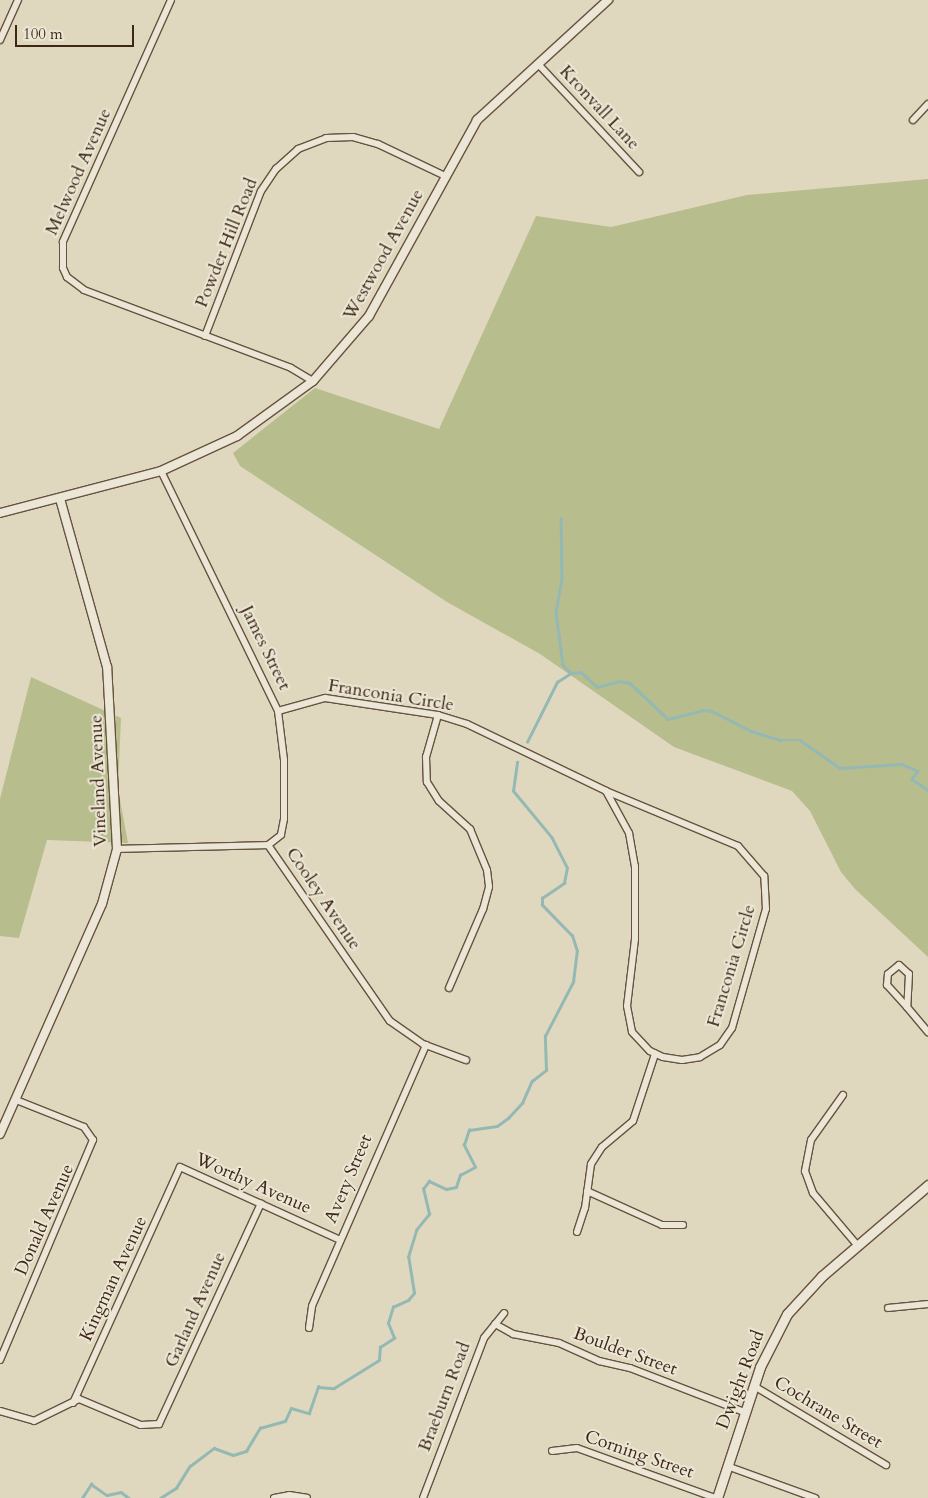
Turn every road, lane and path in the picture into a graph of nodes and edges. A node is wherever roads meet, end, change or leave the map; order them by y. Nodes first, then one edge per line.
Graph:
1 (18, 0) edge
2 (172, 0) edge
3 (608, 0) edge
4 (3, 27) edge
5 (0, 40) edge
6 (538, 64) junction
7 (928, 104) edge
8 (913, 120) dead end
9 (639, 172) dead end
10 (445, 176) junction
11 (205, 336) junction
12 (313, 381) junction
13 (161, 472) junction
14 (60, 500) junction
15 (0, 513) edge
16 (278, 711) junction
17 (438, 715) junction
18 (606, 791) junction
19 (268, 845) junction
20 (118, 849) junction
21 (449, 988) dead end
22 (907, 1007) junction
23 (928, 1032) edge
24 (426, 1045) junction
25 (655, 1054) junction
26 (466, 1060) dead end
27 (843, 1095) dead end
28 (16, 1100) junction
29 (0, 1134) edge
30 (180, 1167) joint
31 (928, 1185) edge
32 (587, 1191) junction
33 (261, 1203) junction
34 (683, 1224) dead end
35 (577, 1232) dead end
36 (340, 1240) junction
37 (858, 1246) junction
38 (928, 1304) edge
39 (888, 1308) dead end
40 (504, 1313) dead end
41 (495, 1324) junction
42 (309, 1328) dead end
43 (0, 1360) edge
44 (754, 1386) junction
45 (73, 1403) junction
46 (0, 1411) edge
47 (744, 1412) junction
48 (552, 1451) dead end
49 (886, 1465) dead end
50 (727, 1466) junction
51 (274, 1498) edge
52 (307, 1498) edge
53 (423, 1498) edge
54 (716, 1498) edge
55 (815, 1498) edge

1 - 4 street
2 - 11 street, Melwood Avenue
3 - 6 street, Westwood Avenue
4 - 5 street
6 - 9 street, Kronvall Lane
6 - 10 street, Westwood Avenue
7 - 8 street
10 - 11 street, Powder Hill Road
10 - 12 street, Westwood Avenue
11 - 12 street, Melwood Avenue
12 - 13 street, Westwood Avenue
13 - 14 street, Westwood Avenue
13 - 16 street, James Street
14 - 15 street, Westwood Avenue
14 - 20 street, Vineland Avenue
16 - 17 street, Franconia Circle
16 - 19 street, James Street
17 - 18 street, Franconia Circle
17 - 21 street
18 - 25 street
18 - 25 street, Franconia Circle
19 - 20 street, Cooley Avenue
19 - 24 street, Cooley Avenue
20 - 28 street, Vineland Avenue
22 - 22 street
22 - 23 street
24 - 26 street, Cooley Avenue
24 - 36 street, Avery Street
25 - 32 street
27 - 37 street
28 - 29 street, Vineland Avenue
28 - 43 street, Donald Avenue
30 - 33 street, Worthy Avenue
30 - 45 street, Kingman Avenue
31 - 37 main road, Dwight Road
32 - 34 street
32 - 35 street
33 - 36 street, Worthy Avenue
33 - 45 street, Garland Avenue
36 - 42 street, Avery Street
37 - 44 main road, Dwight Road
38 - 39 street
40 - 41 street, Braeburn Road
41 - 47 street, Boulder Street
41 - 53 street, Braeburn Road
44 - 47 main road, Dwight Road
44 - 49 street, Cochrane Street
45 - 46 street
47 - 50 main road, Dwight Road
48 - 54 street, Corning Street
50 - 54 main road, Dwight Road
50 - 55 street
51 - 52 street

